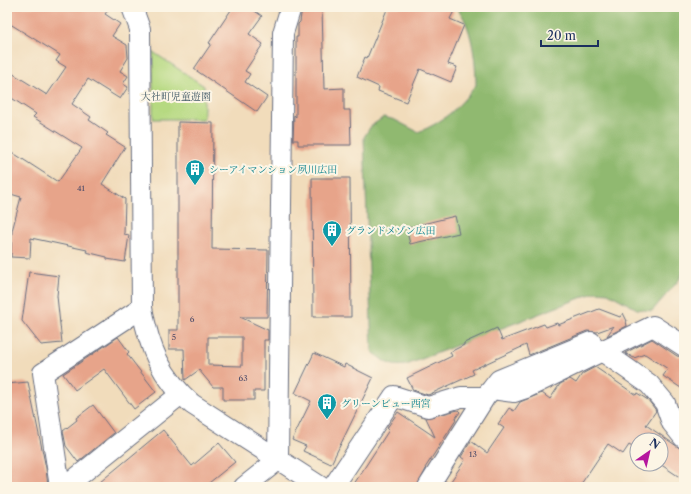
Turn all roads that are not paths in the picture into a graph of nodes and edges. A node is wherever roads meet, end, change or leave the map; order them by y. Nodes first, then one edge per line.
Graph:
1 (132, 7) edge
2 (291, 7) edge
3 (142, 308) junction
4 (684, 346) edge
5 (596, 347) junction
6 (489, 393) junction
7 (181, 394) junction
8 (684, 438) edge
9 (278, 460) junction
10 (60, 487) edge
11 (65, 487) edge
12 (244, 487) edge
13 (321, 487) edge
14 (333, 487) edge
15 (428, 487) edge

1 - 3 street
2 - 9 street
3 - 7 street
3 - 10 street
4 - 5 street
5 - 6 street
5 - 8 street
6 - 14 street
6 - 15 street
7 - 9 street
7 - 11 street
9 - 12 street
9 - 13 street

